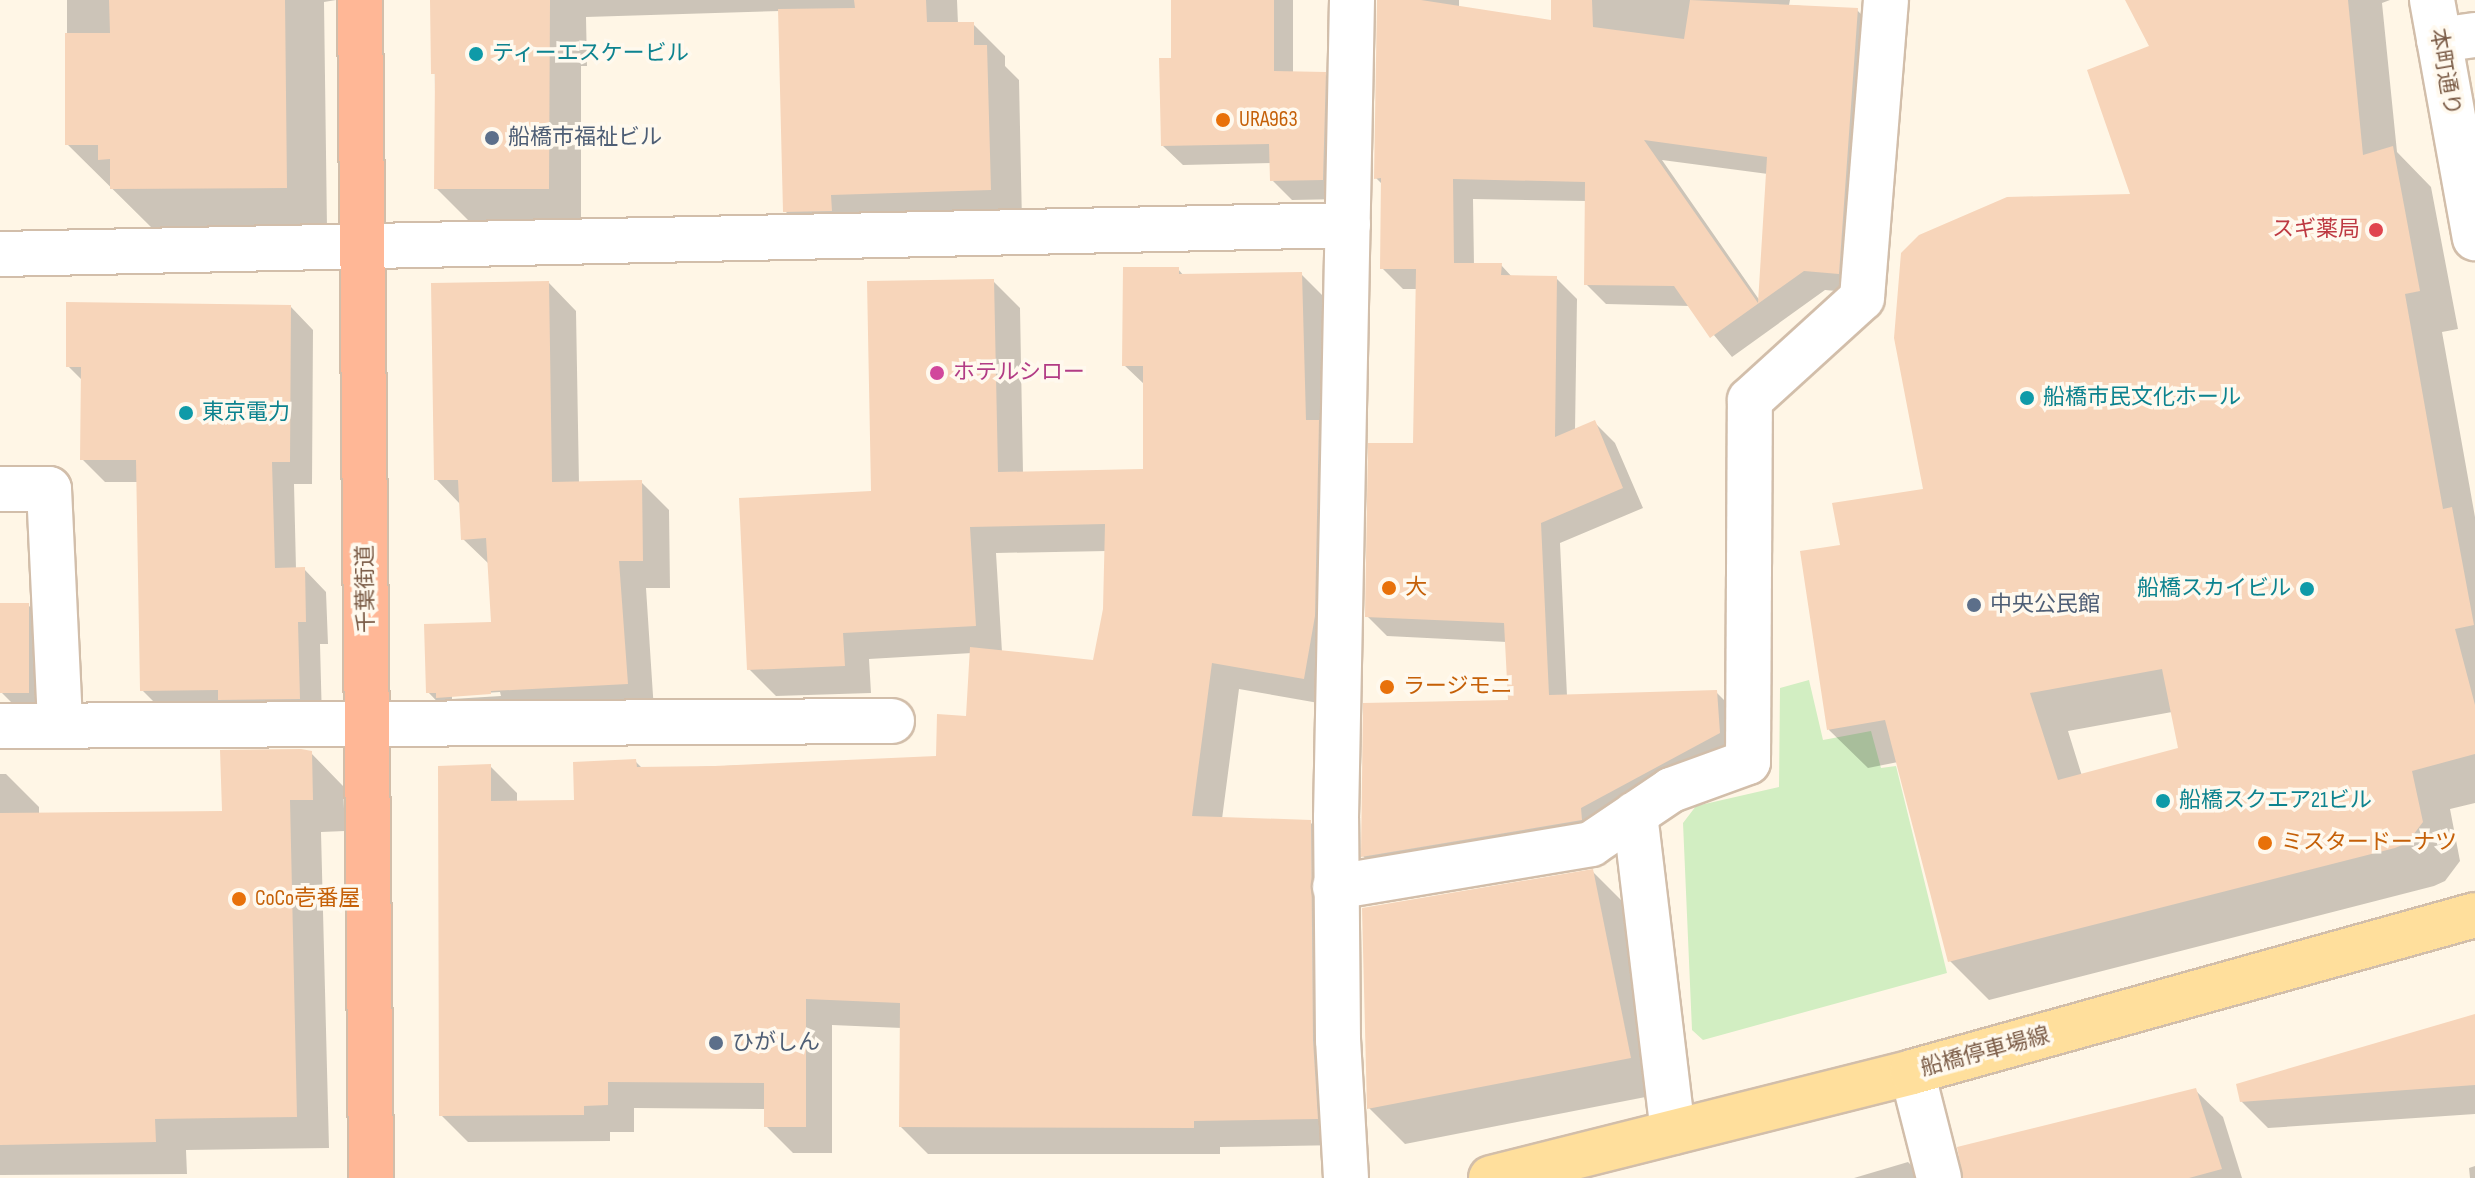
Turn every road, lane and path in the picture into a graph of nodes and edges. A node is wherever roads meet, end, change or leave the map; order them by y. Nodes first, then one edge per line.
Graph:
1 (360, 0) edge
2 (1352, 0) edge
3 (1886, 0) edge
4 (2449, 25) edge
5 (1348, 225) junction
6 (2475, 238) edge
7 (360, 245) junction
8 (0, 254) edge
9 (0, 489) edge
10 (368, 721) junction
11 (892, 721) dead end
12 (60, 725) junction
13 (0, 726) edge
14 (1635, 814) junction
15 (1335, 887) junction
16 (2475, 915) edge
17 (1912, 1072) junction
18 (1673, 1132) junction
19 (371, 1178) edge
20 (1346, 1178) edge
21 (1491, 1178) edge
22 (1939, 1178) edge

1 - 7 highway, 千葉街道
2 - 5 street
3 - 14 street
4 - 6 street, 本町通り
5 - 7 street
5 - 15 street
7 - 8 street
7 - 10 highway, 千葉街道
9 - 12 street
10 - 11 street
10 - 12 street
10 - 19 highway, 千葉街道
12 - 13 street
14 - 15 street
14 - 18 street
15 - 20 street
16 - 17 main road, 船橋停車場線
17 - 18 main road, 船橋停車場線
17 - 22 street
18 - 21 main road, 船橋停車場線

